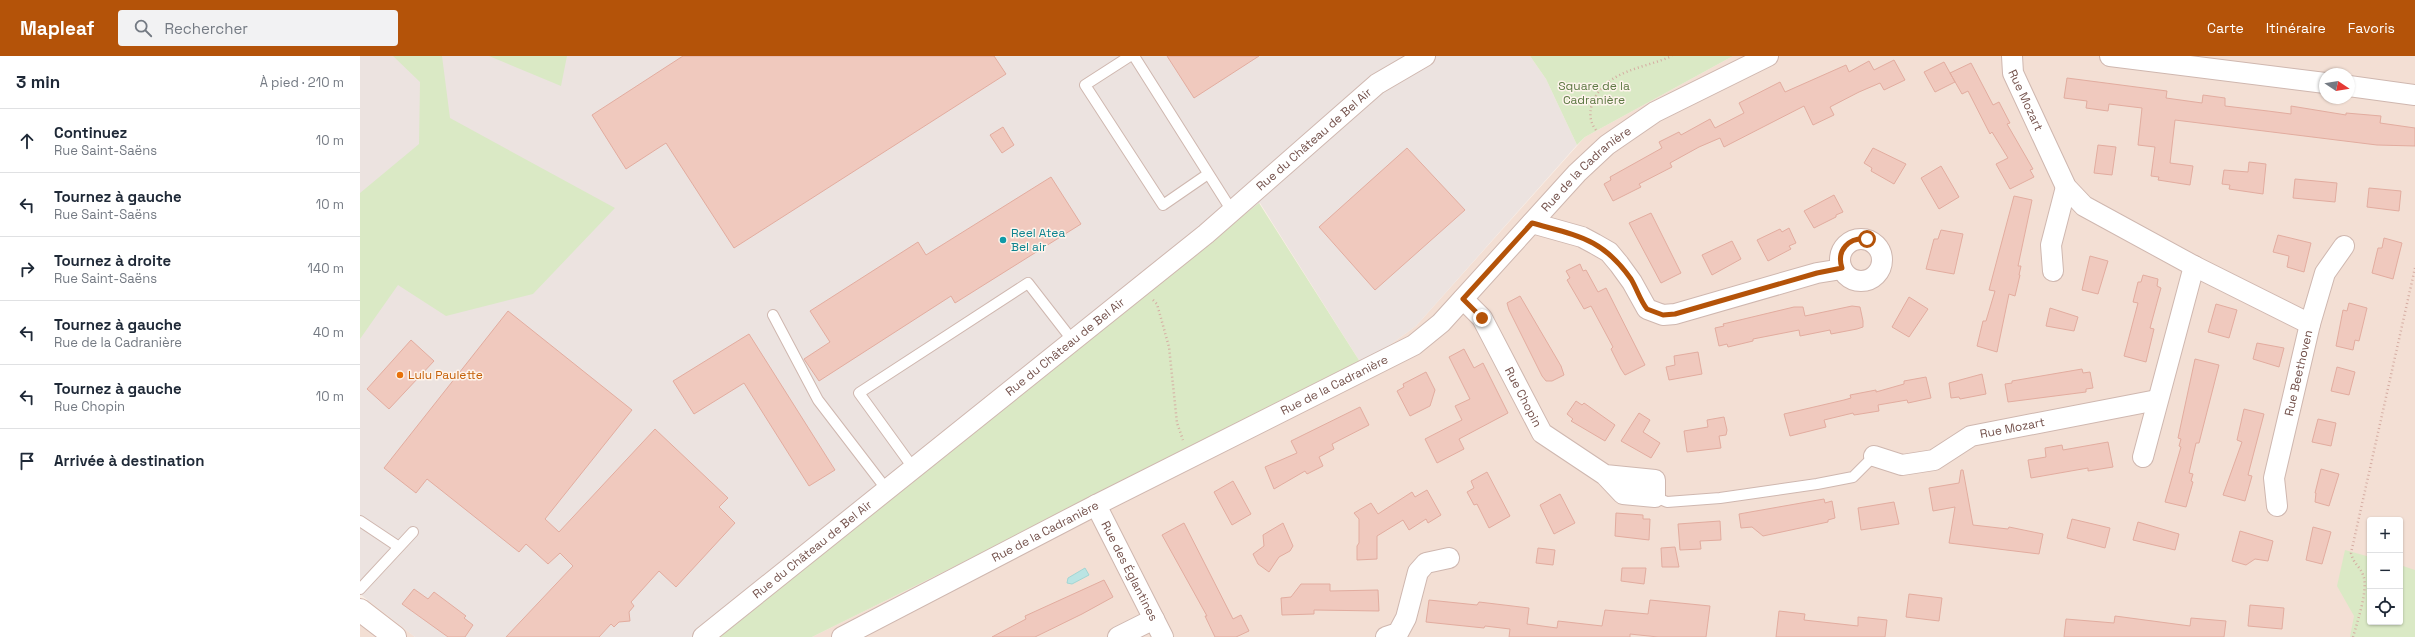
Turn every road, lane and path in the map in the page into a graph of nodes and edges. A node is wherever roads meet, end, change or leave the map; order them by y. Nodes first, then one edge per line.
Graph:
1 (1130, 56) edge
2 (1134, 56) edge
3 (1425, 56) edge
4 (1672, 56) edge
5 (1768, 56) edge
6 (2012, 56) edge
7 (2110, 56) edge
8 (2239, 64) edge
9 (2319, 82) edge
10 (2355, 87) edge
11 (2415, 95) edge
12 (1607, 145) junction
13 (1208, 174) junction
14 (2066, 187) junction
15 (1232, 211) junction
16 (1532, 223) junction
17 (2344, 246) dead end
18 (2194, 266) junction
19 (1842, 268) dead end
20 (2415, 268) edge
21 (2053, 271) dead end
22 (1141, 286) junction
23 (1463, 299) junction
24 (773, 315) dead end
25 (2310, 324) junction
26 (1073, 341) junction
27 (2157, 400) junction
28 (1874, 456) joint
29 (2143, 457) dead end
30 (1190, 458) junction
31 (914, 469) junction
32 (887, 490) junction
33 (1655, 497) joint
34 (1096, 505) junction
35 (2277, 506) dead end
36 (360, 520) edge
37 (413, 532) dead end
38 (399, 547) junction
39 (1449, 558) dead end
40 (360, 589) edge
41 (360, 610) edge
42 (1154, 619) junction
43 (395, 637) edge
44 (703, 637) edge
45 (842, 637) edge
46 (1118, 637) edge
47 (1163, 637) edge
48 (1386, 637) edge
49 (2353, 637) edge

1 - 13 lane
2 - 13 lane
3 - 15 street, Rue du Château de Bel Air
4 - 12 path
5 - 12 street, Rue de la Cadranière
6 - 14 street, Rue Mozart
7 - 8 street
8 - 9 street
10 - 11 street
12 - 16 street, Rue de la Cadranière
13 - 15 lane
14 - 18 street, Rue Mozart
14 - 21 street
15 - 22 street, Rue du Château de Bel Air
16 - 19 street
16 - 23 street, Rue de la Cadranière
17 - 25 street, Rue Beethoven
18 - 25 street, Rue Mozart
18 - 27 street
20 - 49 path
22 - 26 street, Rue du Château de Bel Air
22 - 30 path
23 - 30 street, Rue de la Cadranière
23 - 33 street, Rue Chopin
24 - 32 lane
25 - 35 street, Rue Beethoven
26 - 31 street, Rue du Château de Bel Air
26 - 31 lane
27 - 28 street, Rue Mozart
27 - 29 street
28 - 33 lane, Rue Chopin
30 - 34 street, Rue de la Cadranière
31 - 32 street, Rue du Château de Bel Air
32 - 44 street, Rue du Château de Bel Air
34 - 42 street, Rue des Églantines
34 - 45 street, Rue de la Cadranière
36 - 38 lane
37 - 38 lane
38 - 40 lane
39 - 48 street
41 - 43 street
42 - 46 street
42 - 47 street, Rue des Églantines

